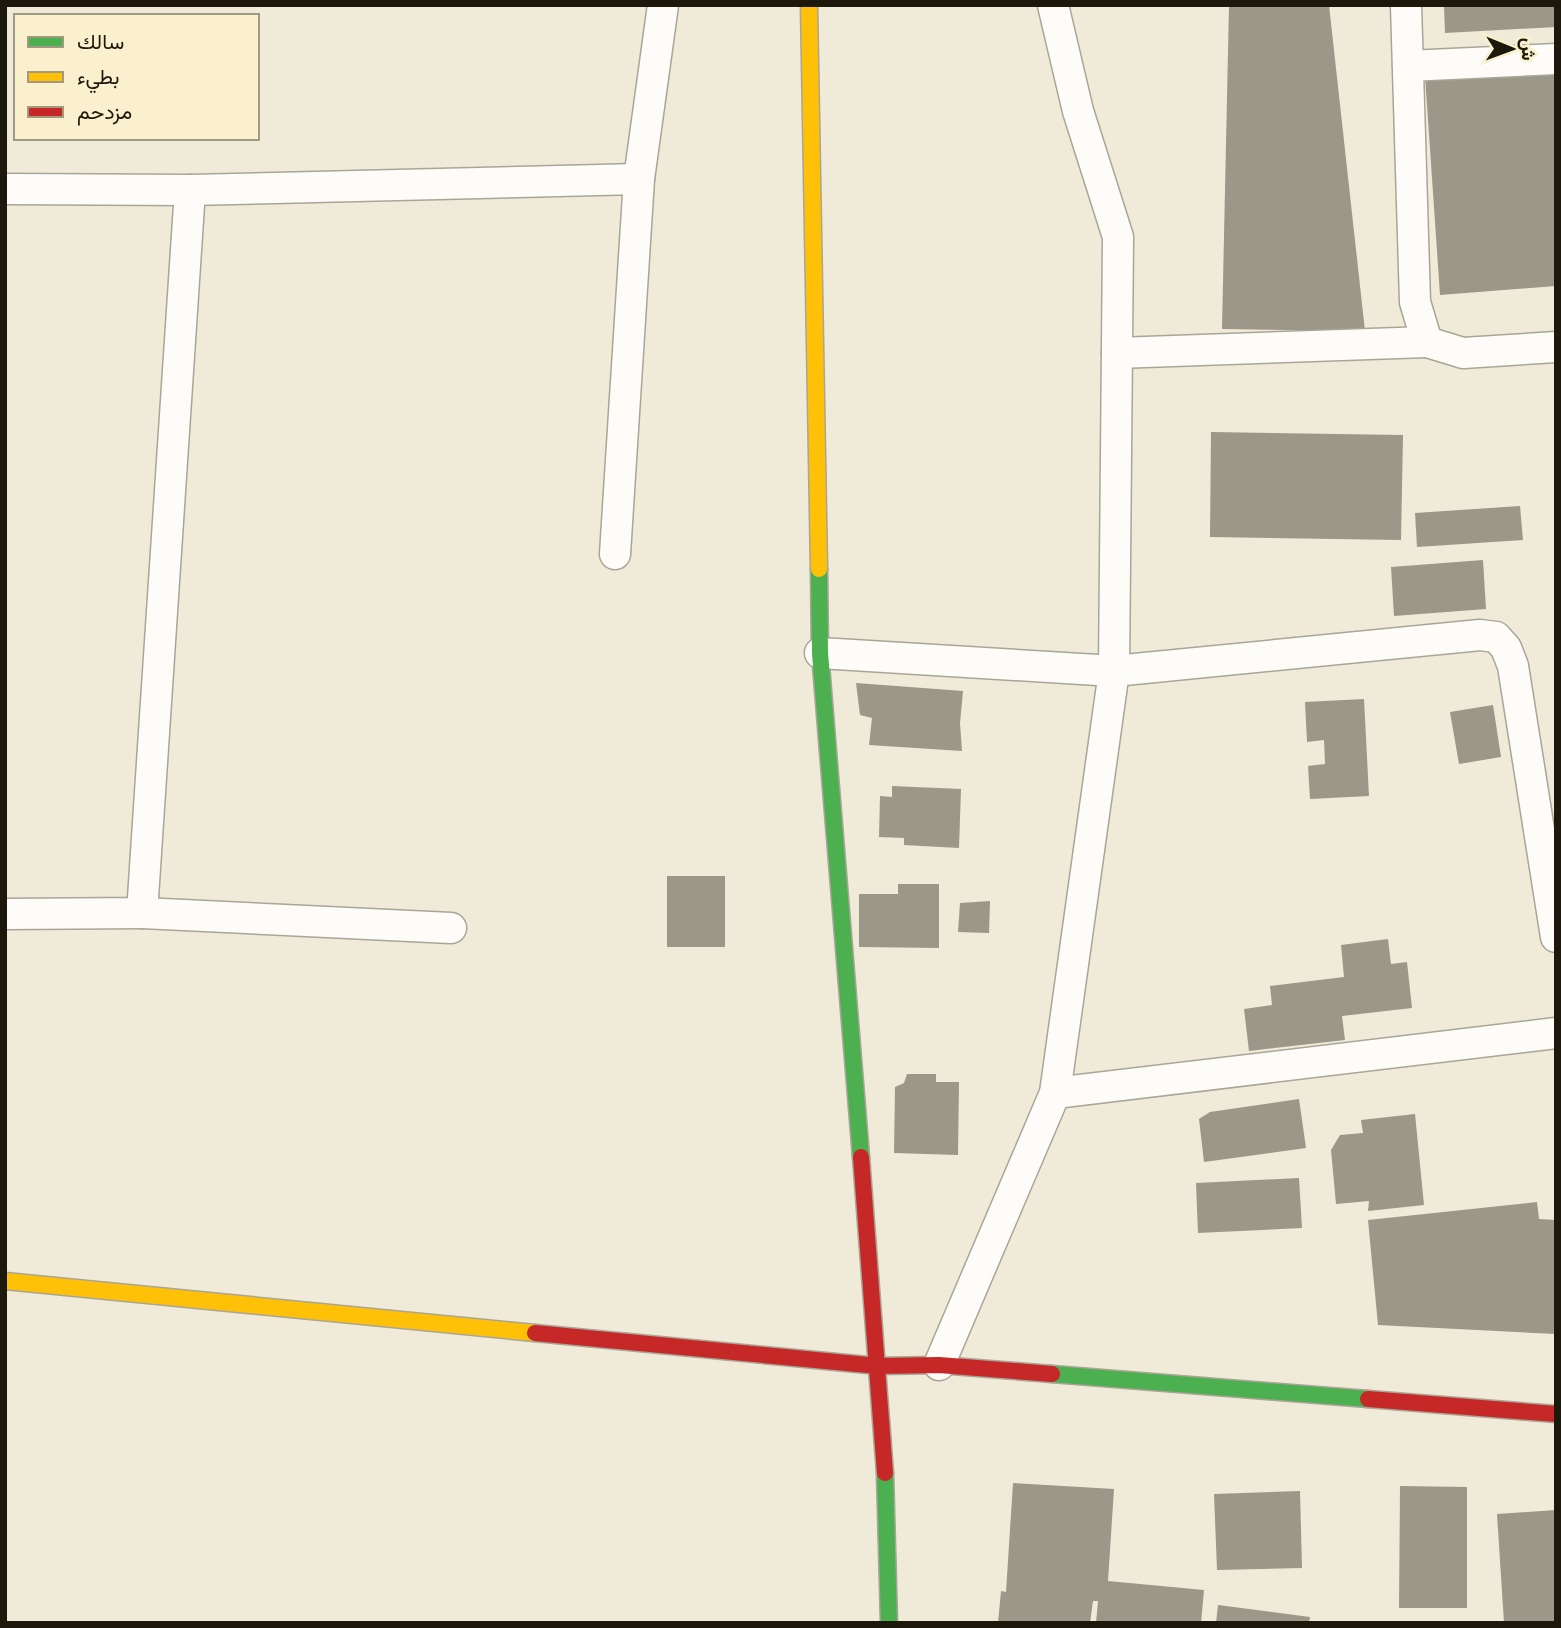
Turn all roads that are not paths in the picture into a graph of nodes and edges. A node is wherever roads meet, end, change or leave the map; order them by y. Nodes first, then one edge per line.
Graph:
1 (663, 5) edge
2 (809, 5) edge
3 (1053, 5) edge
4 (1406, 5) edge
5 (1556, 59) edge
6 (1408, 66) junction
7 (639, 180) junction
8 (5, 189) edge
9 (190, 190) junction
10 (1427, 342) junction
11 (1556, 347) edge
12 (1117, 353) junction
13 (615, 554) dead end
14 (820, 653) junction
15 (1114, 671) junction
16 (142, 913) junction
17 (5, 914) edge
18 (451, 928) dead end
19 (1556, 937) edge
20 (1556, 1033) edge
21 (1055, 1093) junction
22 (5, 1281) edge
23 (939, 1364) junction
24 (878, 1366) junction
25 (1556, 1414) edge
26 (889, 1623) edge

1 - 7 street
2 - 14 street
3 - 12 street
4 - 6 street
5 - 6 street
6 - 10 street
7 - 9 street
7 - 13 street
8 - 9 street
9 - 16 street
10 - 11 street
10 - 12 street
12 - 15 street
14 - 15 street
14 - 24 street
15 - 19 street
15 - 21 street
16 - 17 street
16 - 18 street
20 - 21 street
21 - 23 street
22 - 24 street
23 - 24 street
23 - 25 street
24 - 26 street

